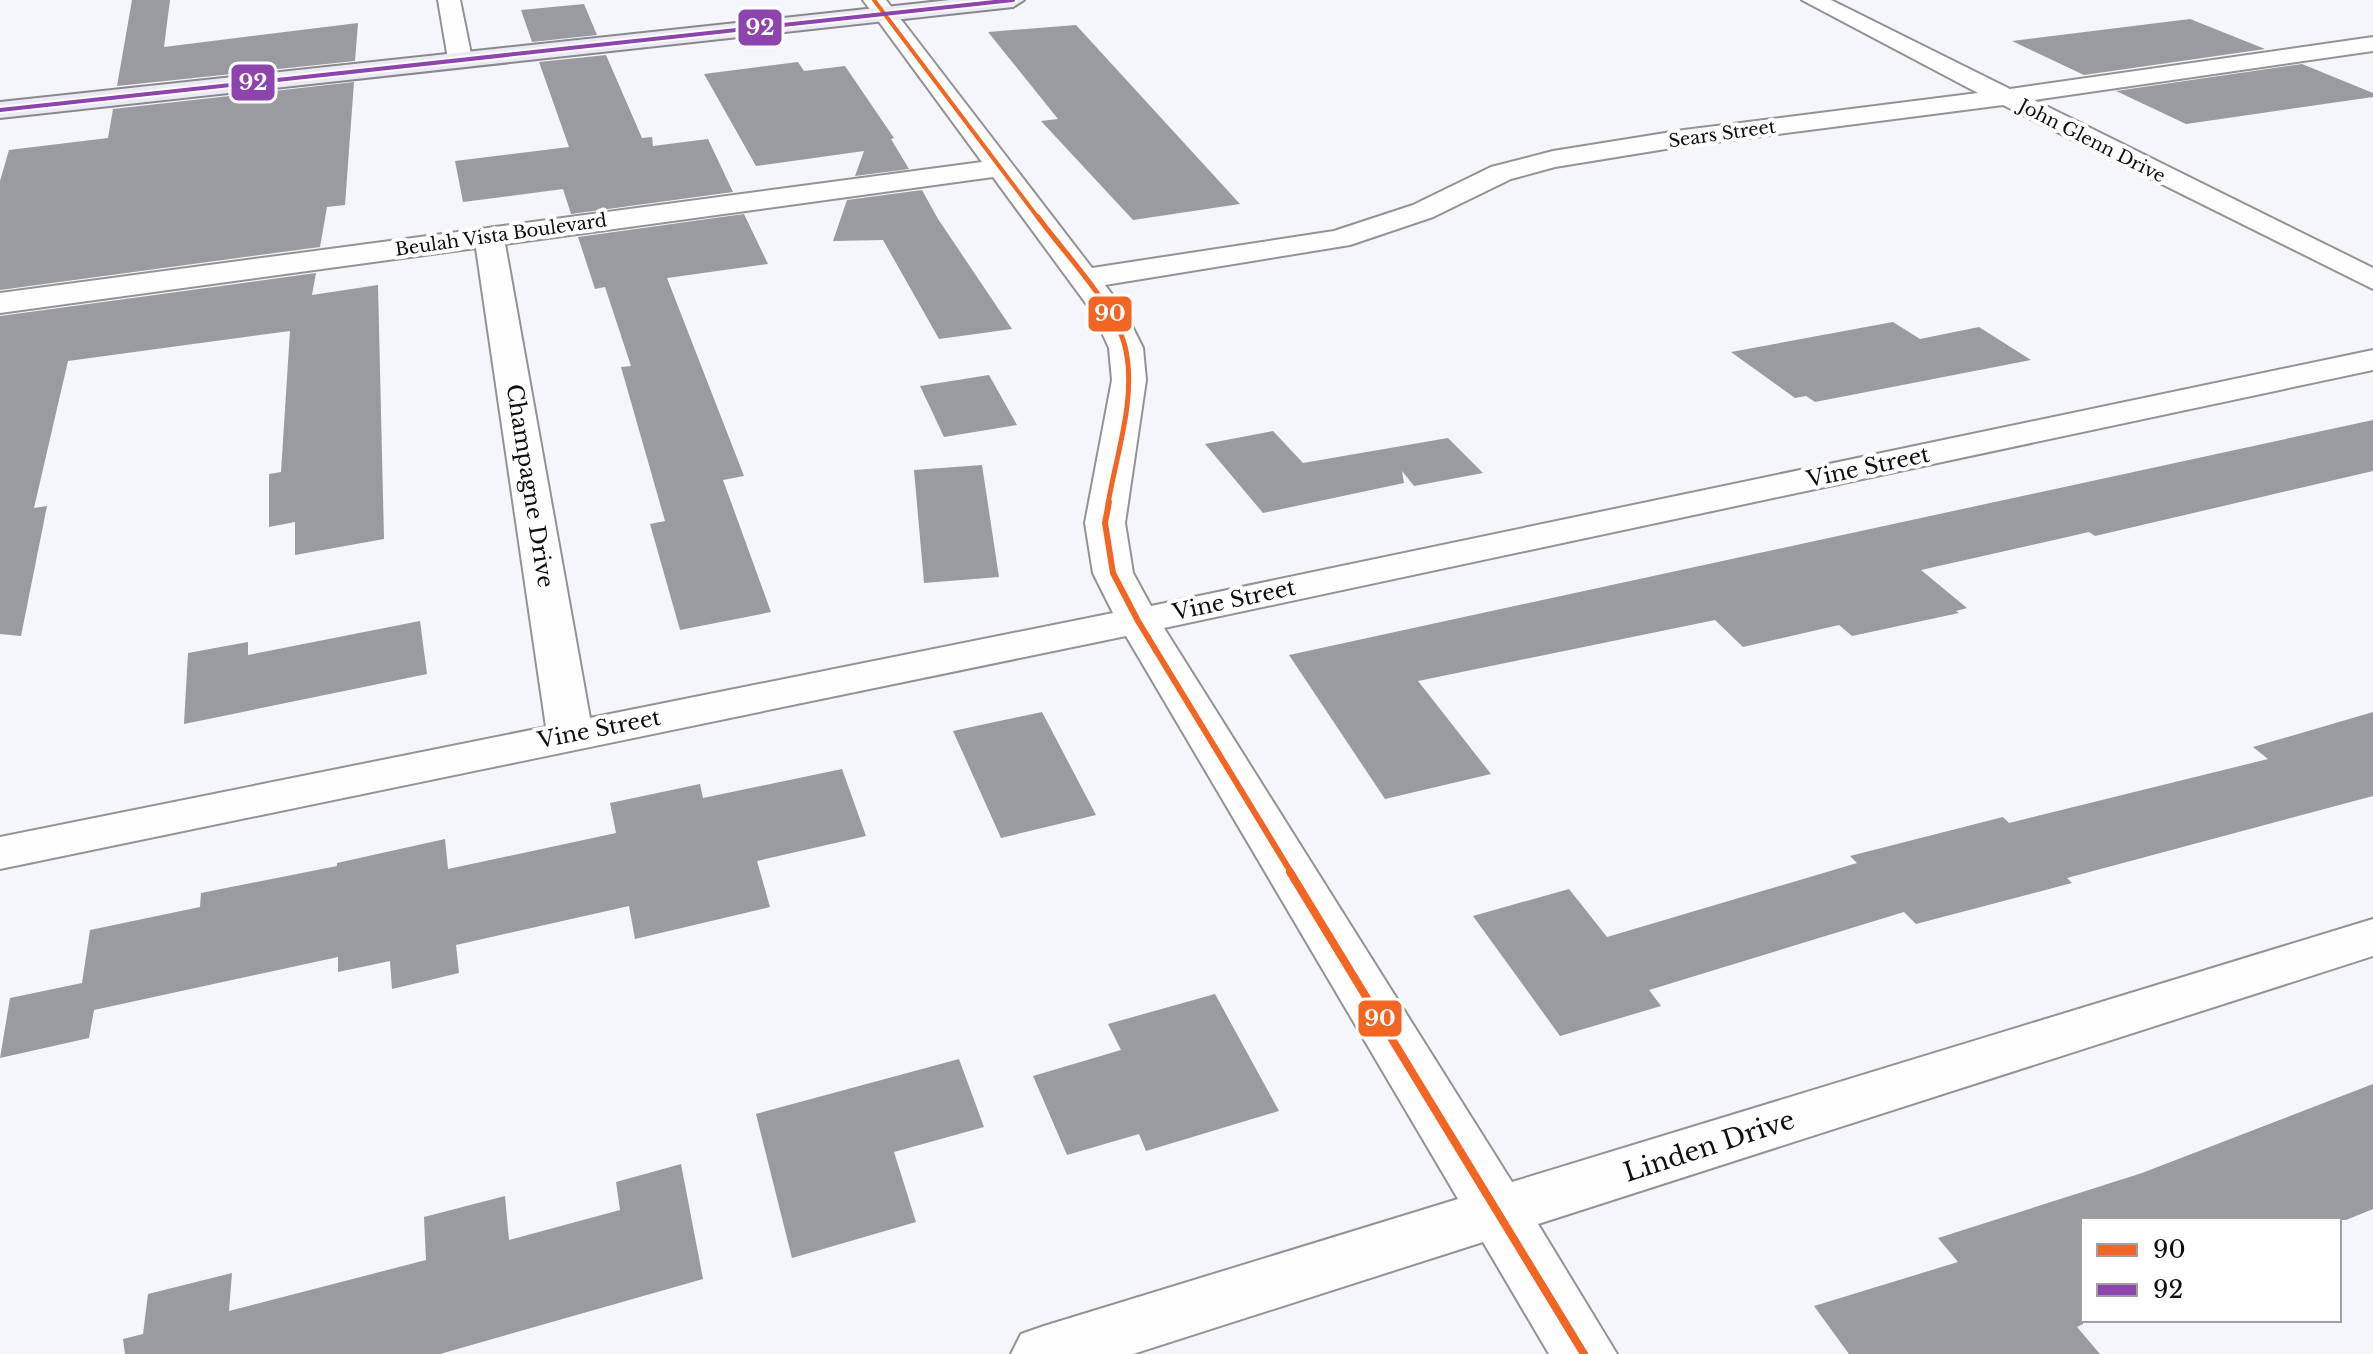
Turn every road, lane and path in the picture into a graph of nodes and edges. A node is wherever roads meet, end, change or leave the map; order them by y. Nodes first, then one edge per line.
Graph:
1 (449, 0) edge
2 (1013, 0) edge
3 (1813, 0) edge
4 (879, 7) edge
5 (2368, 47) edge
6 (460, 59) junction
7 (2005, 97) junction
8 (0, 110) edge
9 (1001, 168) junction
10 (489, 237) junction
11 (1085, 279) junction
12 (2373, 280) edge
13 (0, 303) edge
14 (2373, 360) edge
15 (1138, 621) junction
16 (570, 735) junction
17 (0, 853) edge
18 (2373, 937) edge
19 (1498, 1214) junction
20 (1044, 1354) edge
21 (1584, 1354) edge

1 - 6 street
2 - 4 main road
3 - 7 street, John Glenn Drive
4 - 6 main road
4 - 9 street
5 - 7 street, Sears Street
6 - 8 main road
7 - 11 street, Sears Street
7 - 12 street, John Glenn Drive
9 - 10 street, Beulah Vista Boulevard
9 - 11 street
10 - 13 street, Beulah Vista Boulevard
10 - 16 street, Champagne Drive
11 - 15 street
14 - 15 street, Vine Street
15 - 16 street, Vine Street
15 - 19 street
16 - 17 street, Vine Street
18 - 19 street, Linden Drive
19 - 20 street, Linden Drive
19 - 21 street

